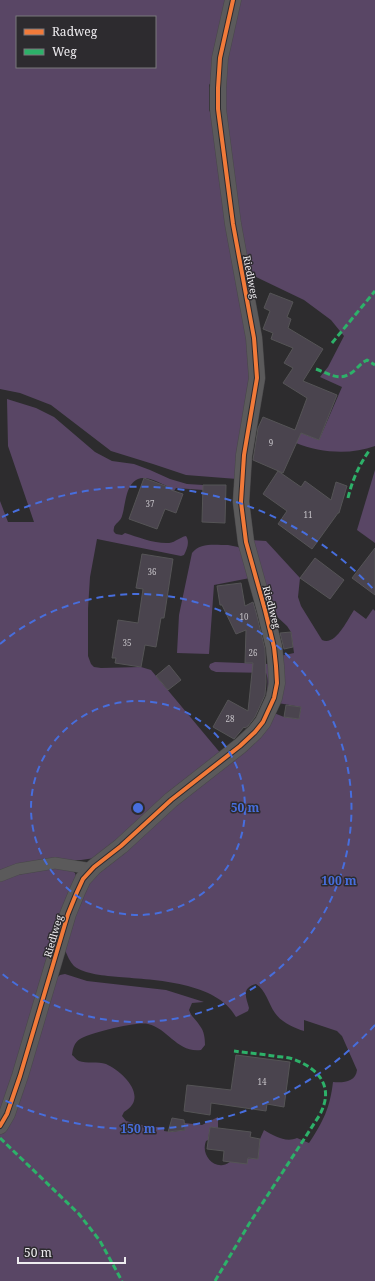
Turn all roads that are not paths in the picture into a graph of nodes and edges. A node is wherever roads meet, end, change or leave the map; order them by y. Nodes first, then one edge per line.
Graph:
1 (233, 0) edge
2 (92, 869) junction
3 (0, 876) edge
4 (0, 1126) edge

1 - 2 street, Riedlweg
2 - 3 street
2 - 4 street, Riedlweg

